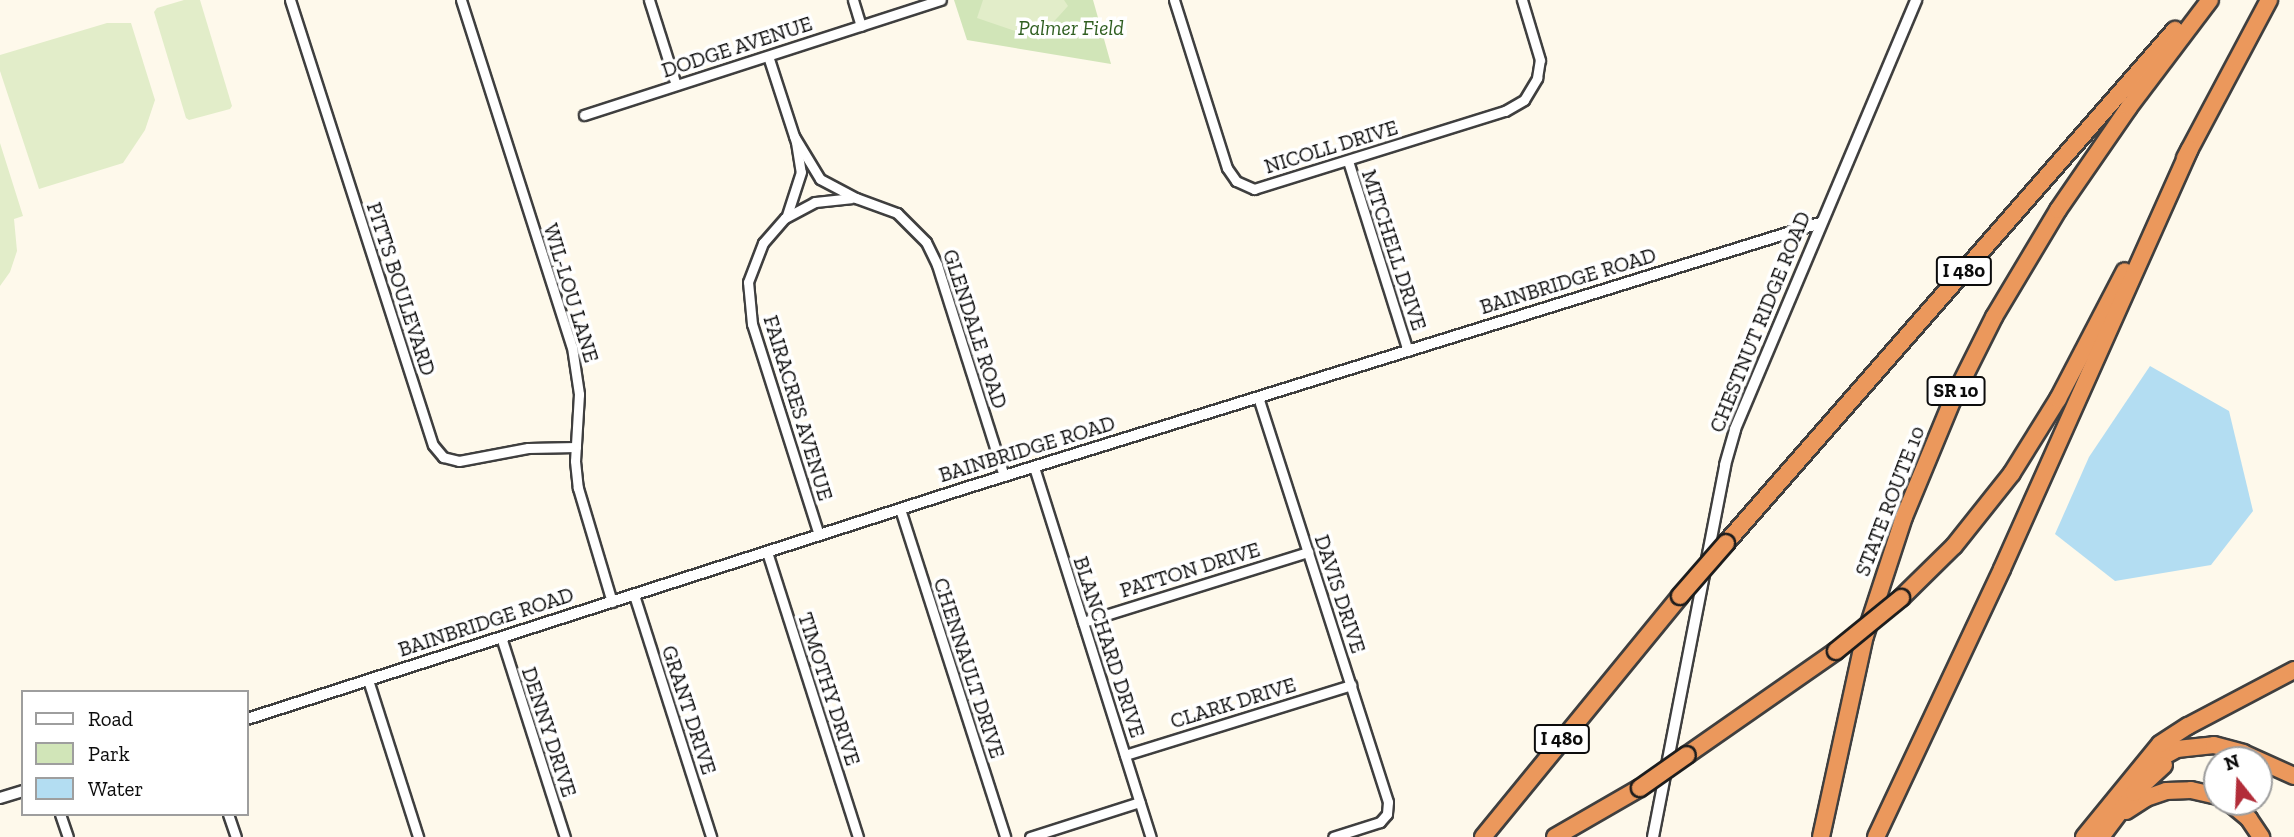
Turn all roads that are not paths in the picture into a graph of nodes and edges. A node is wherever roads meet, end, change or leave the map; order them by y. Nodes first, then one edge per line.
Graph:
1 (290, 0) edge
2 (461, 0) edge
3 (649, 0) edge
4 (853, 0) edge
5 (941, 0) edge
6 (1174, 0) edge
7 (1522, 0) edge
8 (1916, 0) edge
9 (2203, 0) edge
10 (2210, 0) edge
11 (2269, 0) edge
12 (861, 26) junction
13 (768, 56) junction
14 (676, 85) junction
15 (583, 115) dead end
16 (793, 136) junction
17 (2190, 149) junction
18 (1348, 161) junction
19 (856, 198) junction
20 (785, 218) junction
21 (1820, 223) junction
22 (1408, 351) junction
23 (1258, 397) junction
24 (576, 447) junction
25 (1034, 467) junction
26 (1004, 476) junction
27 (900, 509) junction
28 (820, 535) junction
29 (767, 552) junction
30 (1308, 552) junction
31 (634, 595) junction
32 (612, 601) junction
33 (1083, 622) junction
34 (501, 637) junction
35 (2294, 670) edge
36 (368, 680) junction
37 (1350, 685) junction
38 (248, 719) edge
39 (2203, 754) edge
40 (1125, 755) junction
41 (2273, 774) edge
42 (2294, 776) edge
43 (2294, 782) edge
44 (2124, 789) junction
45 (21, 792) edge
46 (2203, 793) edge
47 (0, 798) edge
48 (1140, 802) junction
49 (61, 816) edge
50 (229, 816) edge
51 (2245, 816) edge
52 (2102, 836) edge
53 (68, 837) edge
54 (236, 837) edge
55 (418, 837) edge
56 (565, 837) edge
57 (711, 837) edge
58 (858, 837) edge
59 (1005, 837) edge
60 (1030, 837) edge
61 (1151, 837) edge
62 (1333, 837) edge
63 (1483, 837) edge
64 (1555, 837) edge
65 (1653, 837) edge
66 (1821, 837) edge
67 (1876, 837) edge
68 (2084, 837) edge
69 (2261, 837) edge

1 - 24 street, PITTS BOULEVARD
2 - 24 street, WIL-LOU LANE
3 - 14 street
4 - 12 street
5 - 12 street, DODGE AVENUE
6 - 18 street, NICOLL DRIVE
7 - 18 street, NICOLL DRIVE
8 - 21 street, CHESTNUT RIDGE ROAD
9 - 63 highway, I 480, bridge
10 - 66 highway, STATE ROUTE 10 / SR 10
11 - 17 highway
12 - 13 street, DODGE AVENUE
13 - 14 street, DODGE AVENUE
13 - 16 street, FAIRACRES AVENUE
14 - 15 street, DODGE AVENUE
16 - 19 street, GLENDALE ROAD
16 - 20 street, FAIRACRES AVENUE
17 - 64 highway, bridge
17 - 67 highway
18 - 22 street, MITCHELL DRIVE
19 - 20 street, FAIRACRES AVENUE
19 - 26 street, GLENDALE ROAD
20 - 28 street, FAIRACRES AVENUE
21 - 22 street, BAINBRIDGE ROAD
21 - 65 street, CHESTNUT RIDGE ROAD
22 - 23 street, BAINBRIDGE ROAD
23 - 25 street, BAINBRIDGE ROAD
23 - 30 street, DAVIS DRIVE
24 - 32 street, WIL-LOU LANE
25 - 26 street, BAINBRIDGE ROAD
25 - 33 street, BLANCHARD DRIVE
26 - 27 street, BAINBRIDGE ROAD
27 - 28 street, BAINBRIDGE ROAD
27 - 59 street, CHENNAULT DRIVE
28 - 29 street, BAINBRIDGE ROAD
29 - 31 street, BAINBRIDGE ROAD
29 - 58 street, TIMOTHY DRIVE
30 - 33 street, PATTON DRIVE
30 - 37 street, DAVIS DRIVE
31 - 32 street, BAINBRIDGE ROAD
31 - 57 street, GRANT DRIVE
32 - 34 street, BAINBRIDGE ROAD
33 - 40 street, BLANCHARD DRIVE
34 - 36 street, BAINBRIDGE ROAD
34 - 56 street, DENNY DRIVE
35 - 44 highway
36 - 38 street, BAINBRIDGE ROAD
36 - 55 street
37 - 40 street, CLARK DRIVE
37 - 62 street, DAVIS DRIVE
39 - 52 highway
40 - 48 street, BLANCHARD DRIVE
41 - 43 highway
42 - 44 highway
44 - 68 highway
45 - 47 street
46 - 52 highway
48 - 60 street
48 - 61 street, BLANCHARD DRIVE
49 - 53 street
50 - 54 street
51 - 69 highway

